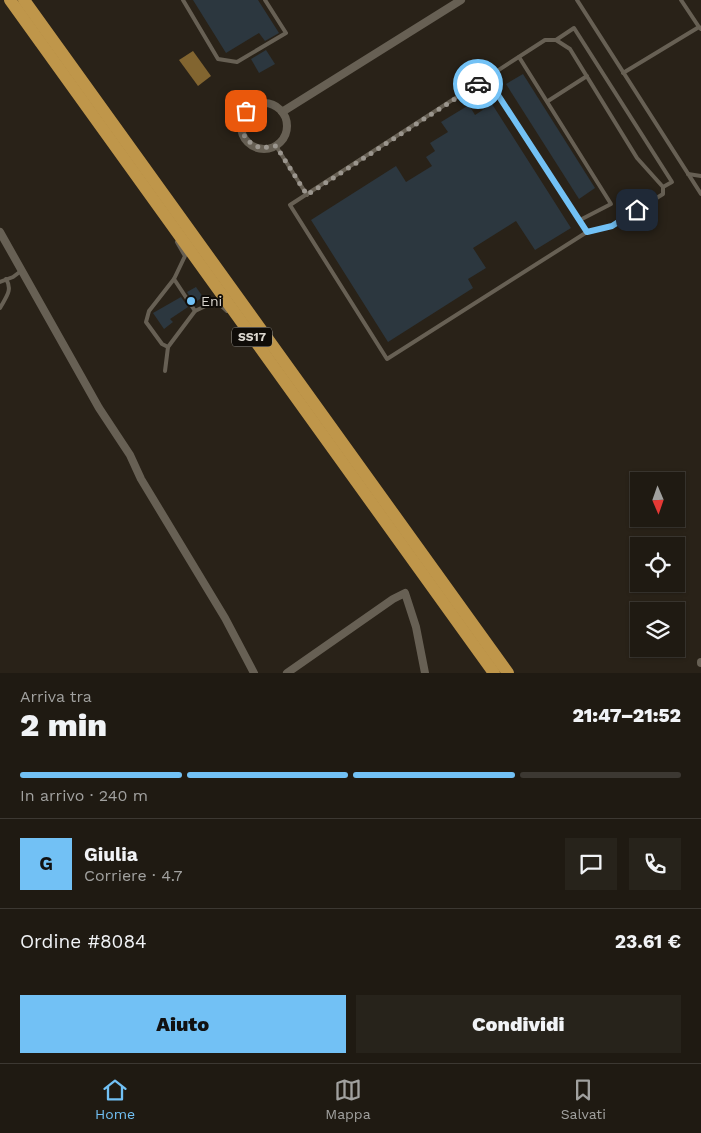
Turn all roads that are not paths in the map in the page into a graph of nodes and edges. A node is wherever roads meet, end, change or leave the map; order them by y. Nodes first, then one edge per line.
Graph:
1 (10, 0) edge
2 (24, 0) edge
3 (182, 0) edge
4 (265, 0) edge
5 (461, 0) edge
6 (576, 0) edge
7 (681, 0) edge
8 (701, 16) edge
9 (695, 20) junction
10 (700, 28) edge
11 (556, 40) junction
12 (520, 57) junction
13 (623, 73) junction
14 (587, 76) junction
15 (487, 78) junction
16 (548, 101) junction
17 (282, 112) junction
18 (276, 146) junction
19 (688, 174) junction
20 (701, 176) edge
21 (663, 187) junction
22 (701, 194) edge
23 (307, 195) junction
24 (154, 200) junction
25 (580, 220) junction
26 (0, 232) edge
27 (587, 232) junction
28 (21, 270) junction
29 (6, 279) junction
30 (174, 279) junction
31 (0, 282) edge
32 (0, 308) edge
33 (195, 310) junction
34 (250, 334) junction
35 (168, 347) junction
36 (165, 371) dead end
37 (254, 673) edge
38 (287, 673) edge
39 (425, 673) edge
40 (494, 673) edge
41 (508, 673) edge

1 - 24 highway, SS17
2 - 41 highway, SS17
3 - 4 lane
5 - 17 street
6 - 13 lane
7 - 9 lane
8 - 9 lane
9 - 10 lane
10 - 13 lane
11 - 12 lane
11 - 14 lane
11 - 21 lane
12 - 15 lane
12 - 16 lane
13 - 19 lane
14 - 16 lane
14 - 21 lane
15 - 23 lane
15 - 25 lane
16 - 25 lane
17 - 18 street
17 - 18 street
18 - 23 lane
19 - 20 lane
19 - 22 lane
21 - 27 lane
23 - 27 lane
24 - 30 lane
24 - 34 highway, SS17
25 - 27 lane
26 - 28 street
28 - 29 lane
28 - 37 street
29 - 31 lane
29 - 32 lane
30 - 33 lane
30 - 35 lane
33 - 34 lane
33 - 35 lane
34 - 40 highway, SS17
35 - 36 lane
38 - 39 street

